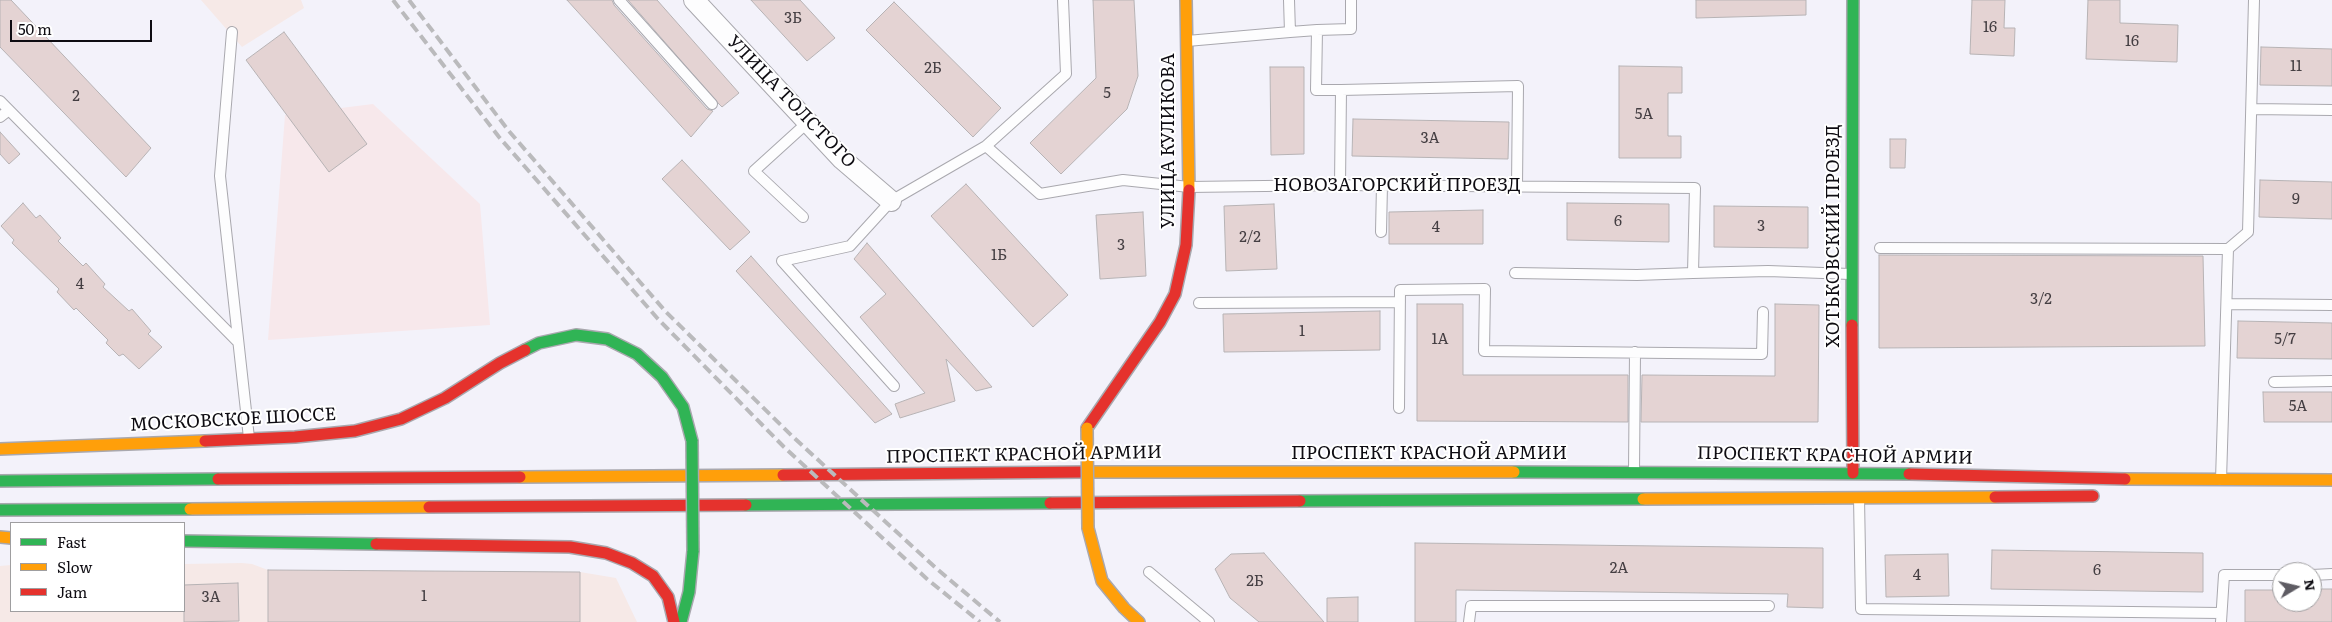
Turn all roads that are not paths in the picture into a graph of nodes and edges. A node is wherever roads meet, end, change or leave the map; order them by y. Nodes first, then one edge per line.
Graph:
1 (619, 0) edge
2 (694, 0) edge
3 (1063, 0) edge
4 (1186, 0) edge
5 (1289, 0) edge
6 (1351, 0) edge
7 (1854, 0) edge
8 (2254, 0) edge
9 (1317, 30) junction
10 (232, 32) dead end
11 (1290, 32) junction
12 (1186, 41) junction
13 (1341, 90) junction
14 (0, 101) edge
15 (712, 104) dead end
16 (9, 110) junction
17 (2252, 110) junction
18 (2332, 110) edge
19 (0, 117) edge
20 (808, 122) junction
21 (986, 146) junction
22 (1340, 185) junction
23 (1382, 185) junction
24 (1517, 186) junction
25 (1189, 187) junction
26 (891, 201) junction
27 (803, 217) dead end
28 (1381, 232) dead end
29 (1880, 248) dead end
30 (2228, 249) junction
31 (1515, 273) dead end
32 (1693, 273) junction
33 (1851, 274) junction
34 (1400, 302) junction
35 (1199, 303) dead end
36 (2226, 304) junction
37 (2332, 305) edge
38 (1763, 312) dead end
39 (238, 342) junction
40 (1635, 352) junction
41 (2332, 381) edge
42 (2274, 382) dead end
43 (894, 386) dead end
44 (1400, 408) dead end
45 (249, 439) junction
46 (0, 449) edge
47 (1634, 472) junction
48 (1854, 473) junction
49 (2221, 480) junction
50 (2332, 480) edge
51 (0, 481) edge
52 (2105, 496) dead end
53 (1859, 498) junction
54 (0, 510) edge
55 (185, 540) edge
56 (1149, 572) dead end
57 (2272, 575) edge
58 (1770, 606) dead end
59 (2221, 618) edge
60 (674, 622) edge
61 (681, 622) edge
62 (1139, 622) edge
63 (1209, 622) edge
64 (1469, 622) edge

1 - 15 lane
2 - 20 street, УЛИЦА ТОЛСТОГО
3 - 21 lane
4 - 12 main road, УЛИЦА КУЛИКОВА
5 - 11 lane
6 - 9 lane
7 - 33 main road, ХОТЬКОВСКИЙ ПРОЕЗД
8 - 17 lane
9 - 11 lane
9 - 13 lane
10 - 39 lane
11 - 12 lane
12 - 25 main road, УЛИЦА КУЛИКОВА
13 - 22 lane
13 - 24 lane
14 - 16 lane
16 - 19 lane
16 - 39 lane
17 - 18 lane
17 - 30 lane
20 - 26 street, УЛИЦА ТОЛСТОГО
20 - 27 lane
21 - 25 lane, НОВОЗАГОРСКИЙ ПРОЕЗД
21 - 26 lane
22 - 23 lane, НОВОЗАГОРСКИЙ ПРОЕЗД
22 - 25 lane, НОВОЗАГОРСКИЙ ПРОЕЗД
23 - 24 lane, НОВОЗАГОРСКИЙ ПРОЕЗД
23 - 28 lane
24 - 32 lane, НОВОЗАГОРСКИЙ ПРОЕЗД
25 - 62 main road, УЛИЦА КУЛИКОВА, bridge
26 - 43 lane
29 - 30 lane
30 - 36 lane
31 - 32 lane
32 - 33 lane
33 - 48 main road, ХОТЬКОВСКИЙ ПРОЕЗД
34 - 35 lane
34 - 40 lane
34 - 44 lane
36 - 37 lane
36 - 49 lane
38 - 40 lane
39 - 45 lane
40 - 47 lane
41 - 42 lane
45 - 46 main road, МОСКОВСКОЕ ШОССЕ
45 - 61 main road, МОСКОВСКОЕ ШОССЕ, bridge
47 - 48 main road, ПРОСПЕКТ КРАСНОЙ АРМИИ
47 - 51 main road, ПРОСПЕКТ КРАСНОЙ АРМИИ
48 - 49 main road, ПРОСПЕКТ КРАСНОЙ АРМИИ
49 - 50 main road, ПРОСПЕКТ КРАСНОЙ АРМИИ
52 - 53 main road
53 - 54 main road
53 - 59 lane
55 - 60 main road
56 - 63 lane
57 - 59 lane
58 - 64 lane

